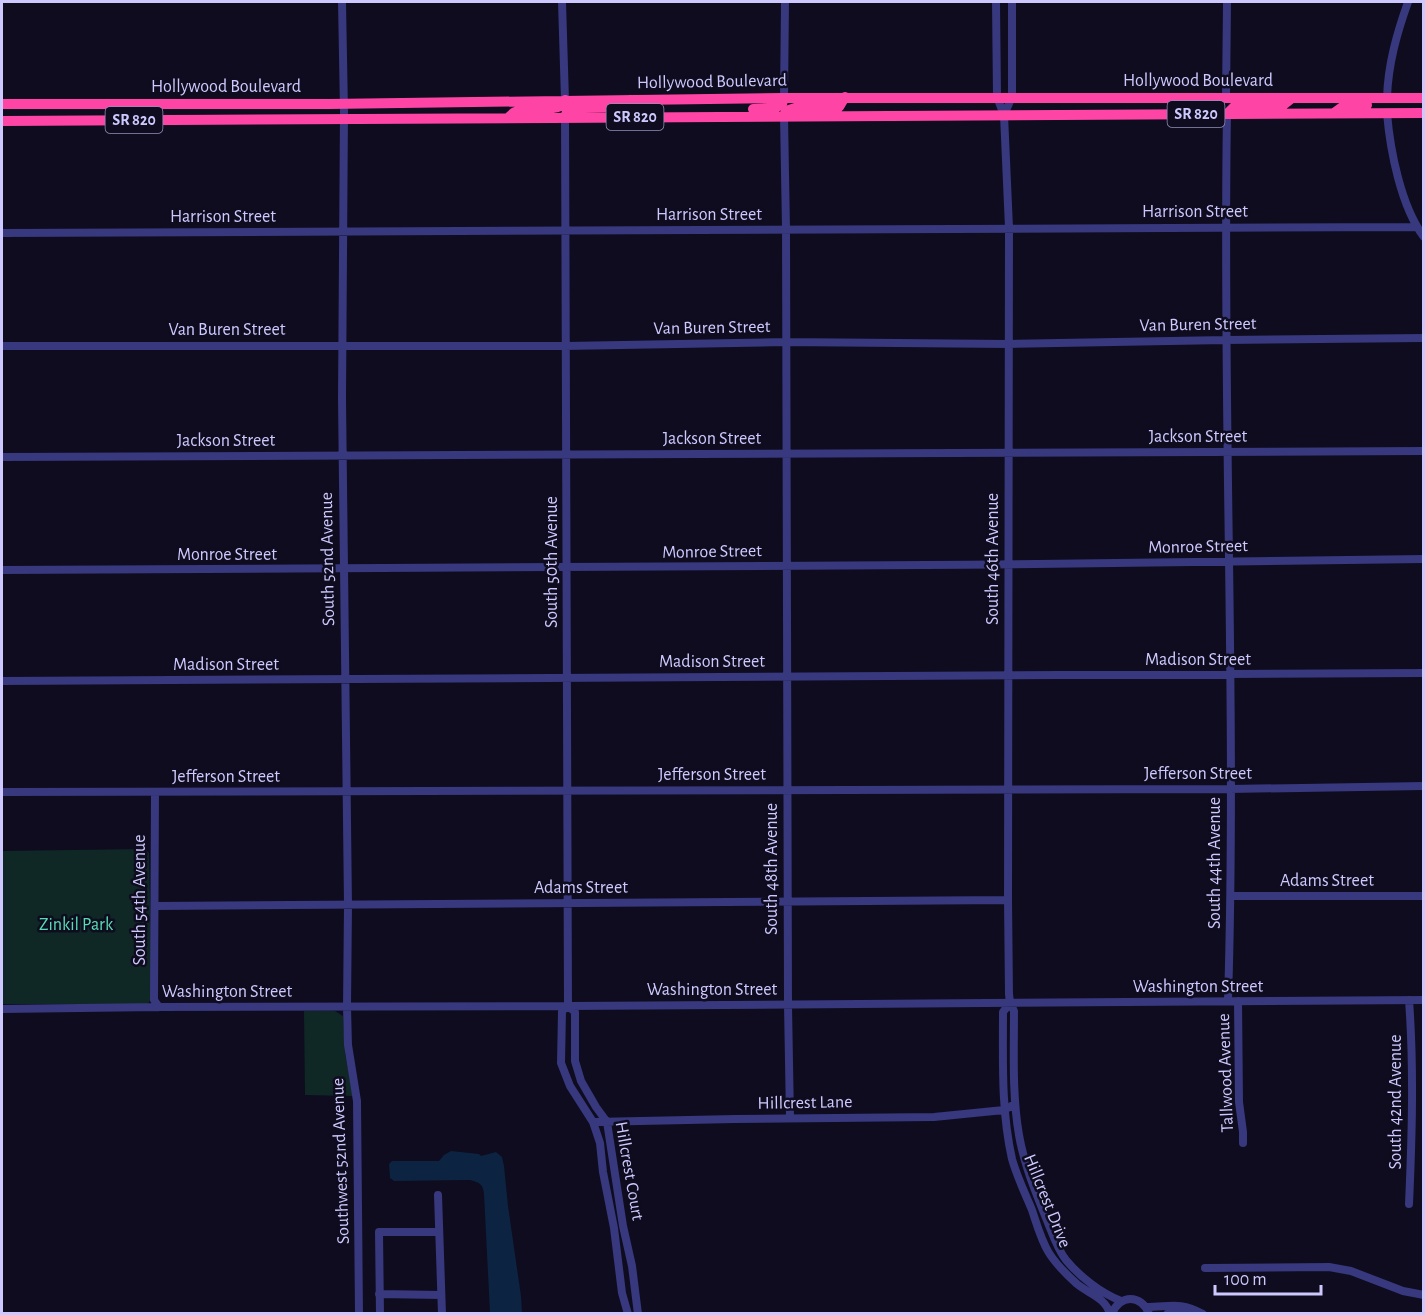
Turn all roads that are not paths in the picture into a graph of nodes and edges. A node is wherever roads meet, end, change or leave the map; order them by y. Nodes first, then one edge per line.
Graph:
1 (342, 2) edge
2 (562, 2) edge
3 (785, 2) edge
4 (996, 2) edge
5 (1012, 2) edge
6 (1227, 2) edge
7 (1408, 2) edge
8 (997, 97) junction
9 (1012, 97) junction
10 (784, 98) junction
11 (845, 98) junction
12 (1226, 98) junction
13 (1292, 98) junction
14 (1387, 98) junction
15 (1424, 98) edge
16 (630, 99) junction
17 (565, 100) junction
18 (2, 104) edge
19 (1424, 104) edge
20 (344, 111) junction
21 (1334, 113) junction
22 (1387, 113) junction
23 (1424, 113) edge
24 (1004, 114) junction
25 (1147, 114) junction
26 (1227, 114) junction
27 (716, 116) junction
28 (784, 116) junction
29 (565, 117) junction
30 (507, 118) junction
31 (2, 121) edge
32 (1225, 227) junction
33 (1416, 227) junction
34 (1009, 228) junction
35 (786, 229) junction
36 (565, 230) junction
37 (343, 231) junction
38 (2, 233) edge
39 (1424, 237) edge
40 (1424, 338) edge
41 (1226, 340) junction
42 (785, 342) junction
43 (1008, 344) junction
44 (343, 345) junction
45 (2, 346) edge
46 (565, 346) junction
47 (1424, 451) edge
48 (1228, 452) junction
49 (1009, 453) junction
50 (786, 454) junction
51 (566, 455) junction
52 (342, 456) junction
53 (2, 457) edge
54 (1424, 559) edge
55 (1230, 562) junction
56 (1008, 564) junction
57 (787, 566) junction
58 (567, 568) junction
59 (2, 570) edge
60 (344, 570) junction
61 (1424, 673) edge
62 (1230, 675) junction
63 (1008, 676) junction
64 (787, 677) junction
65 (567, 678) junction
66 (345, 679) junction
67 (2, 681) edge
68 (1424, 786) edge
69 (1230, 789) junction
70 (568, 790) junction
71 (787, 790) junction
72 (1008, 790) junction
73 (346, 791) junction
74 (2, 792) edge
75 (155, 792) junction
76 (1231, 896) junction
77 (1424, 897) edge
78 (1008, 900) junction
79 (787, 902) junction
80 (568, 903) junction
81 (348, 905) junction
82 (155, 906) junction
83 (1410, 1000) junction
84 (1424, 1000) edge
85 (1228, 1001) junction
86 (1238, 1001) junction
87 (1010, 1003) junction
88 (788, 1005) junction
89 (159, 1006) junction
90 (568, 1006) junction
91 (347, 1007) junction
92 (2, 1009) edge
93 (1412, 1059) junction
94 (1424, 1059) edge
95 (1015, 1104) junction
96 (1004, 1110) junction
97 (790, 1118) junction
98 (593, 1122) junction
99 (607, 1122) junction
100 (1243, 1143) dead end
101 (438, 1195) dead end
102 (1409, 1204) dead end
103 (439, 1232) junction
104 (1205, 1268) dead end
105 (380, 1294) junction
106 (441, 1295) junction
107 (1424, 1295) edge
108 (1121, 1301) junction
109 (1148, 1310) edge
110 (360, 1314) edge
111 (380, 1314) edge
112 (442, 1314) edge
113 (628, 1314) edge
114 (638, 1314) edge
115 (1111, 1314) edge
116 (1167, 1314) edge
117 (1185, 1314) edge
118 (1203, 1314) edge

1 - 20 street, South 52nd Avenue
2 - 17 street
3 - 10 street
4 - 8 street
5 - 9 street
6 - 12 street
7 - 14 street
8 - 9 highway, Hollywood Boulevard / SR 820
8 - 11 highway, Hollywood Boulevard / SR 820
8 - 24 street
9 - 12 highway, Hollywood Boulevard / SR 820
9 - 24 street
10 - 11 highway, Hollywood Boulevard / SR 820
10 - 16 highway, Hollywood Boulevard / SR 820
10 - 27 highway
11 - 28 highway
12 - 13 highway, Hollywood Boulevard / SR 820
12 - 25 highway
13 - 14 highway, Hollywood Boulevard / SR 820
13 - 26 highway
14 - 15 highway, Hollywood Boulevard / SR 820
14 - 21 highway
16 - 17 highway, Hollywood Boulevard / SR 820
16 - 29 highway
17 - 20 highway, Hollywood Boulevard / SR 820
17 - 30 highway
18 - 20 highway, Hollywood Boulevard / SR 820
19 - 22 highway
20 - 30 highway, Hollywood Boulevard / SR 820
20 - 31 highway, Hollywood Boulevard / SR 820
20 - 37 street, South 52nd Avenue
21 - 22 highway, Hollywood Boulevard / SR 820
21 - 26 highway, Hollywood Boulevard / SR 820
22 - 23 highway, Hollywood Boulevard / SR 820
22 - 33 street
24 - 25 highway, Hollywood Boulevard / SR 820
24 - 28 highway, Hollywood Boulevard / SR 820
24 - 34 street, South 46th Avenue
25 - 26 highway, Hollywood Boulevard / SR 820
26 - 32 street, South 44th Avenue
27 - 28 highway, Hollywood Boulevard / SR 820
27 - 29 highway, Hollywood Boulevard / SR 820
28 - 35 street, South 48th Avenue
29 - 30 highway, Hollywood Boulevard / SR 820
29 - 36 street, South 50th Avenue
32 - 33 street, Harrison Street
32 - 34 street, Harrison Street
32 - 41 street, South 44th Avenue
33 - 39 street
34 - 35 street, Harrison Street
34 - 43 street, South 46th Avenue
35 - 36 street, Harrison Street
35 - 42 street, South 48th Avenue
36 - 37 street, Harrison Street
36 - 46 street, South 50th Avenue
37 - 38 street, Harrison Street
37 - 44 street, South 52nd Avenue
40 - 41 street, Van Buren Street
41 - 43 street, Van Buren Street
41 - 48 street, South 44th Avenue
42 - 43 street, Van Buren Street
42 - 46 street, Van Buren Street
42 - 50 street, South 48th Avenue
43 - 49 street, South 46th Avenue
44 - 45 street, Van Buren Street
44 - 46 street, Van Buren Street
44 - 52 street, South 52nd Avenue
46 - 51 street, South 50th Avenue
47 - 48 street, Jackson Street
48 - 49 street, Jackson Street
48 - 55 street, South 44th Avenue
49 - 50 street, Jackson Street
49 - 56 street, South 46th Avenue
50 - 51 street, Jackson Street
50 - 57 street, South 48th Avenue
51 - 52 street, Jackson Street
51 - 58 street, South 50th Avenue
52 - 53 street, Jackson Street
52 - 60 street, South 52nd Avenue
54 - 55 street, Monroe Street
55 - 56 street, Monroe Street
55 - 62 street, South 44th Avenue
56 - 57 street, Monroe Street
56 - 63 street, South 46th Avenue
57 - 58 street, Monroe Street
57 - 64 street, South 48th Avenue
58 - 60 street, Monroe Street
58 - 65 street, South 50th Avenue
59 - 60 street, Monroe Street
60 - 66 street, South 52nd Avenue
61 - 62 street, Madison Street
62 - 63 street, Madison Street
62 - 69 street, South 44th Avenue
63 - 64 street, Madison Street
63 - 72 street, South 46th Avenue
64 - 65 street, Madison Street
64 - 71 street, South 48th Avenue
65 - 66 street, Madison Street
65 - 70 street, South 50th Avenue
66 - 67 street, Madison Street
66 - 73 street, South 52nd Avenue
68 - 69 street, Jefferson Street
69 - 72 street, Jefferson Street
69 - 76 street, South 44th Avenue
70 - 71 street, Jefferson Street
70 - 73 street, Jefferson Street
70 - 80 street, South 50th Avenue
71 - 72 street, Jefferson Street
71 - 79 street, South 48th Avenue
72 - 78 street, South 46th Avenue
73 - 75 street, Jefferson Street
73 - 81 street, South 52nd Avenue
74 - 75 street, Jefferson Street
75 - 82 street, South 54th Avenue
76 - 77 street, Adams Street
76 - 85 street, South 44th Avenue
78 - 79 street, Adams Street
78 - 87 street, South 46th Avenue
79 - 80 street, Adams Street
79 - 88 street, South 48th Avenue
80 - 81 street, Adams Street
80 - 90 street, South 50th Avenue
81 - 82 street, Adams Street
81 - 91 street, South 52nd Avenue
82 - 89 street, South 54th Avenue
83 - 84 street, Washington Street
83 - 86 street, Washington Street
83 - 93 street, South 42nd Avenue
85 - 86 street, Washington Street
85 - 87 street, Washington Street
86 - 100 street, Tallwood Avenue
87 - 88 street, Washington Street
87 - 95 street, South 46th Avenue
87 - 96 street, South 46th Avenue
88 - 90 street, Washington Street
88 - 97 street, South 48th Avenue
89 - 91 street, Washington Street
89 - 92 street, Washington Street
90 - 91 street, Washington Street
90 - 98 street, Hillcrest Court
90 - 99 street, Hillcrest Court
91 - 110 street, Southwest 52nd Avenue
93 - 94 street
93 - 102 street, South 42nd Avenue
95 - 96 street, Hillcrest Lane
95 - 108 street, Hillcrest Drive
96 - 97 street, Hillcrest Lane
96 - 115 street, Hillcrest Drive
97 - 99 street, Hillcrest Lane
98 - 99 street, Hillcrest Lane
98 - 113 street, Hillcrest Court
99 - 114 street, Hillcrest Court
101 - 103 street
103 - 105 street
103 - 106 street
104 - 107 street
105 - 106 street
105 - 111 street
106 - 112 street
108 - 109 street, Hillcrest Drive
108 - 115 street, Hillcrest Drive
109 - 118 street, Hillcrest Drive
116 - 117 street

